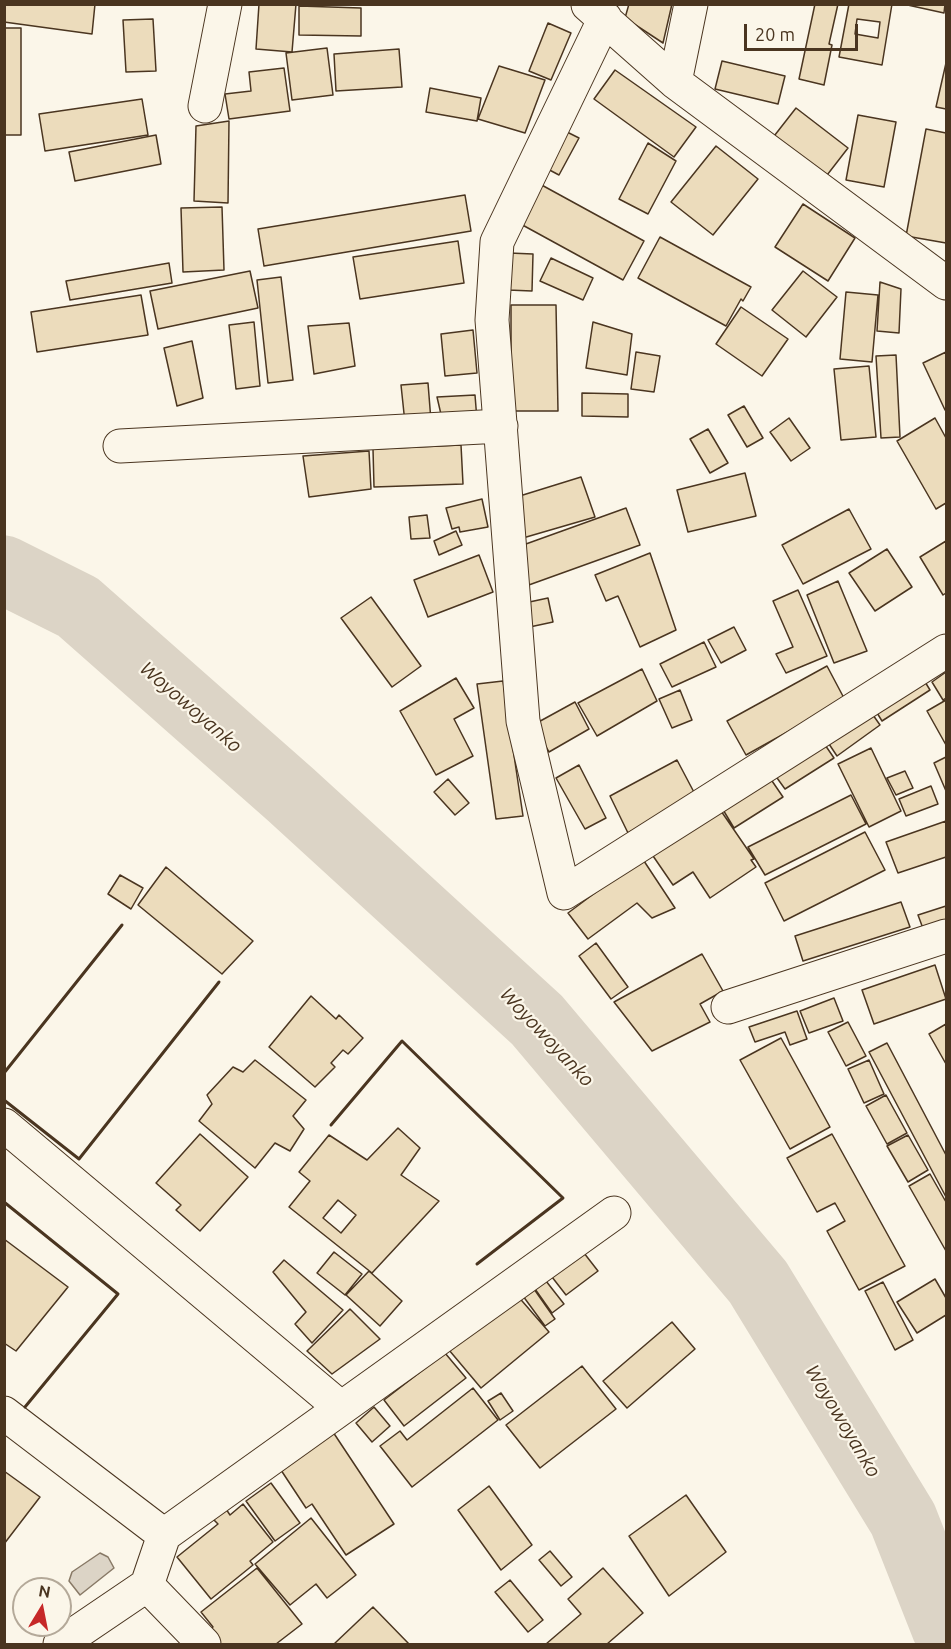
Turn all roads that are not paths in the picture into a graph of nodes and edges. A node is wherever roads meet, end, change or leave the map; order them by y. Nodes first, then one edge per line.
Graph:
1 (225, 4) edge
2 (691, 4) edge
3 (596, 11) edge
4 (675, 82) junction
5 (205, 106) dead end
6 (946, 283) edge
7 (501, 426) junction
8 (120, 446) dead end
9 (946, 651) edge
10 (946, 936) edge
11 (728, 1007) dead end
12 (4, 1125) edge
13 (614, 1213) dead end
14 (341, 1407) junction
15 (4, 1413) edge
16 (164, 1535) junction
17 (147, 1585) junction
18 (60, 1644) edge
19 (204, 1644) edge

1 - 5 street
2 - 4 street
3 - 4 street
3 - 7 street
4 - 6 street
7 - 8 street
7 - 9 street
10 - 11 street
12 - 14 street
13 - 14 street
14 - 16 street
15 - 16 street
16 - 17 street
17 - 18 street
17 - 19 street

